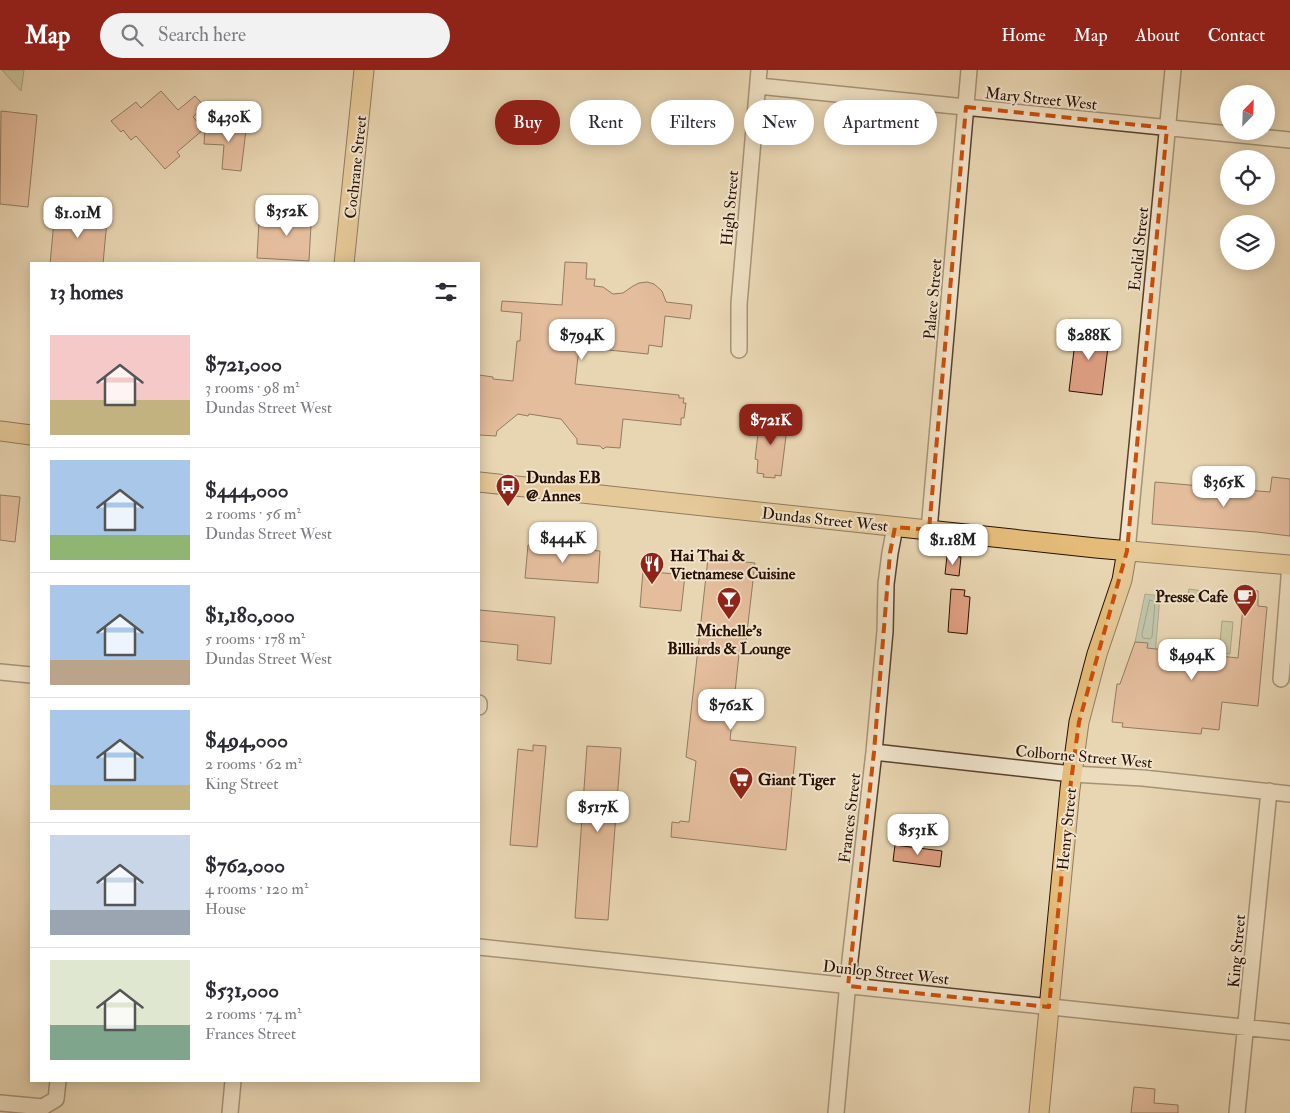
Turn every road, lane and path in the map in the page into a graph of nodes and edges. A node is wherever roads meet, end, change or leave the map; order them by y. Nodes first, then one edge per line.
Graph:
1 (364, 70) edge
2 (760, 70) edge
3 (969, 70) edge
4 (1173, 70) edge
5 (758, 86) junction
6 (966, 107) junction
7 (1167, 128) junction
8 (1290, 140) edge
9 (344, 262) edge
10 (739, 350) dead end
11 (0, 431) edge
12 (30, 435) edge
13 (480, 482) edge
14 (895, 527) junction
15 (929, 530) junction
16 (1127, 551) junction
17 (1290, 565) edge
18 (0, 672) edge
19 (30, 675) edge
20 (1281, 679) dead end
21 (874, 752) junction
22 (1072, 774) junction
23 (1269, 791) junction
24 (1290, 794) edge
25 (480, 947) edge
26 (848, 986) junction
27 (1049, 1007) junction
28 (1245, 1028) junction
29 (1290, 1032) edge
30 (58, 1082) edge
31 (233, 1082) edge
32 (0, 1103) edge
33 (230, 1113) edge
34 (836, 1113) edge
35 (1039, 1113) edge
36 (1237, 1113) edge

1 - 9 main road, Cochrane Street
2 - 5 street, High Street
3 - 6 street, Palace Street
4 - 7 street, Euclid Street
5 - 6 street, Mary Street West
5 - 10 street, High Street
6 - 7 street, Mary Street West
6 - 15 street, Palace Street
7 - 8 street, Mary Street West
7 - 16 street, Euclid Street
11 - 12 main road
13 - 14 main road, Dundas Street West
14 - 15 main road, Dundas Street West
14 - 21 street, Frances Street
15 - 16 main road, Dundas Street West
16 - 17 main road, Dundas Street West
16 - 22 main road, Henry Street
17 - 20 street
18 - 19 street
21 - 22 street, Colborne Street West
21 - 26 street, Frances Street
22 - 23 street, Colborne Street West
22 - 27 main road, Henry Street
23 - 24 street, Colborne Street West
23 - 28 street, King Street
25 - 26 street, Dunlop Street West
26 - 27 street, Dunlop Street West
26 - 34 street, Frances Street
27 - 28 street, Dunlop Street West
27 - 35 main road, Henry Street
28 - 29 street, Dunlop Street West
28 - 36 street, King Street
30 - 32 street
31 - 33 street

